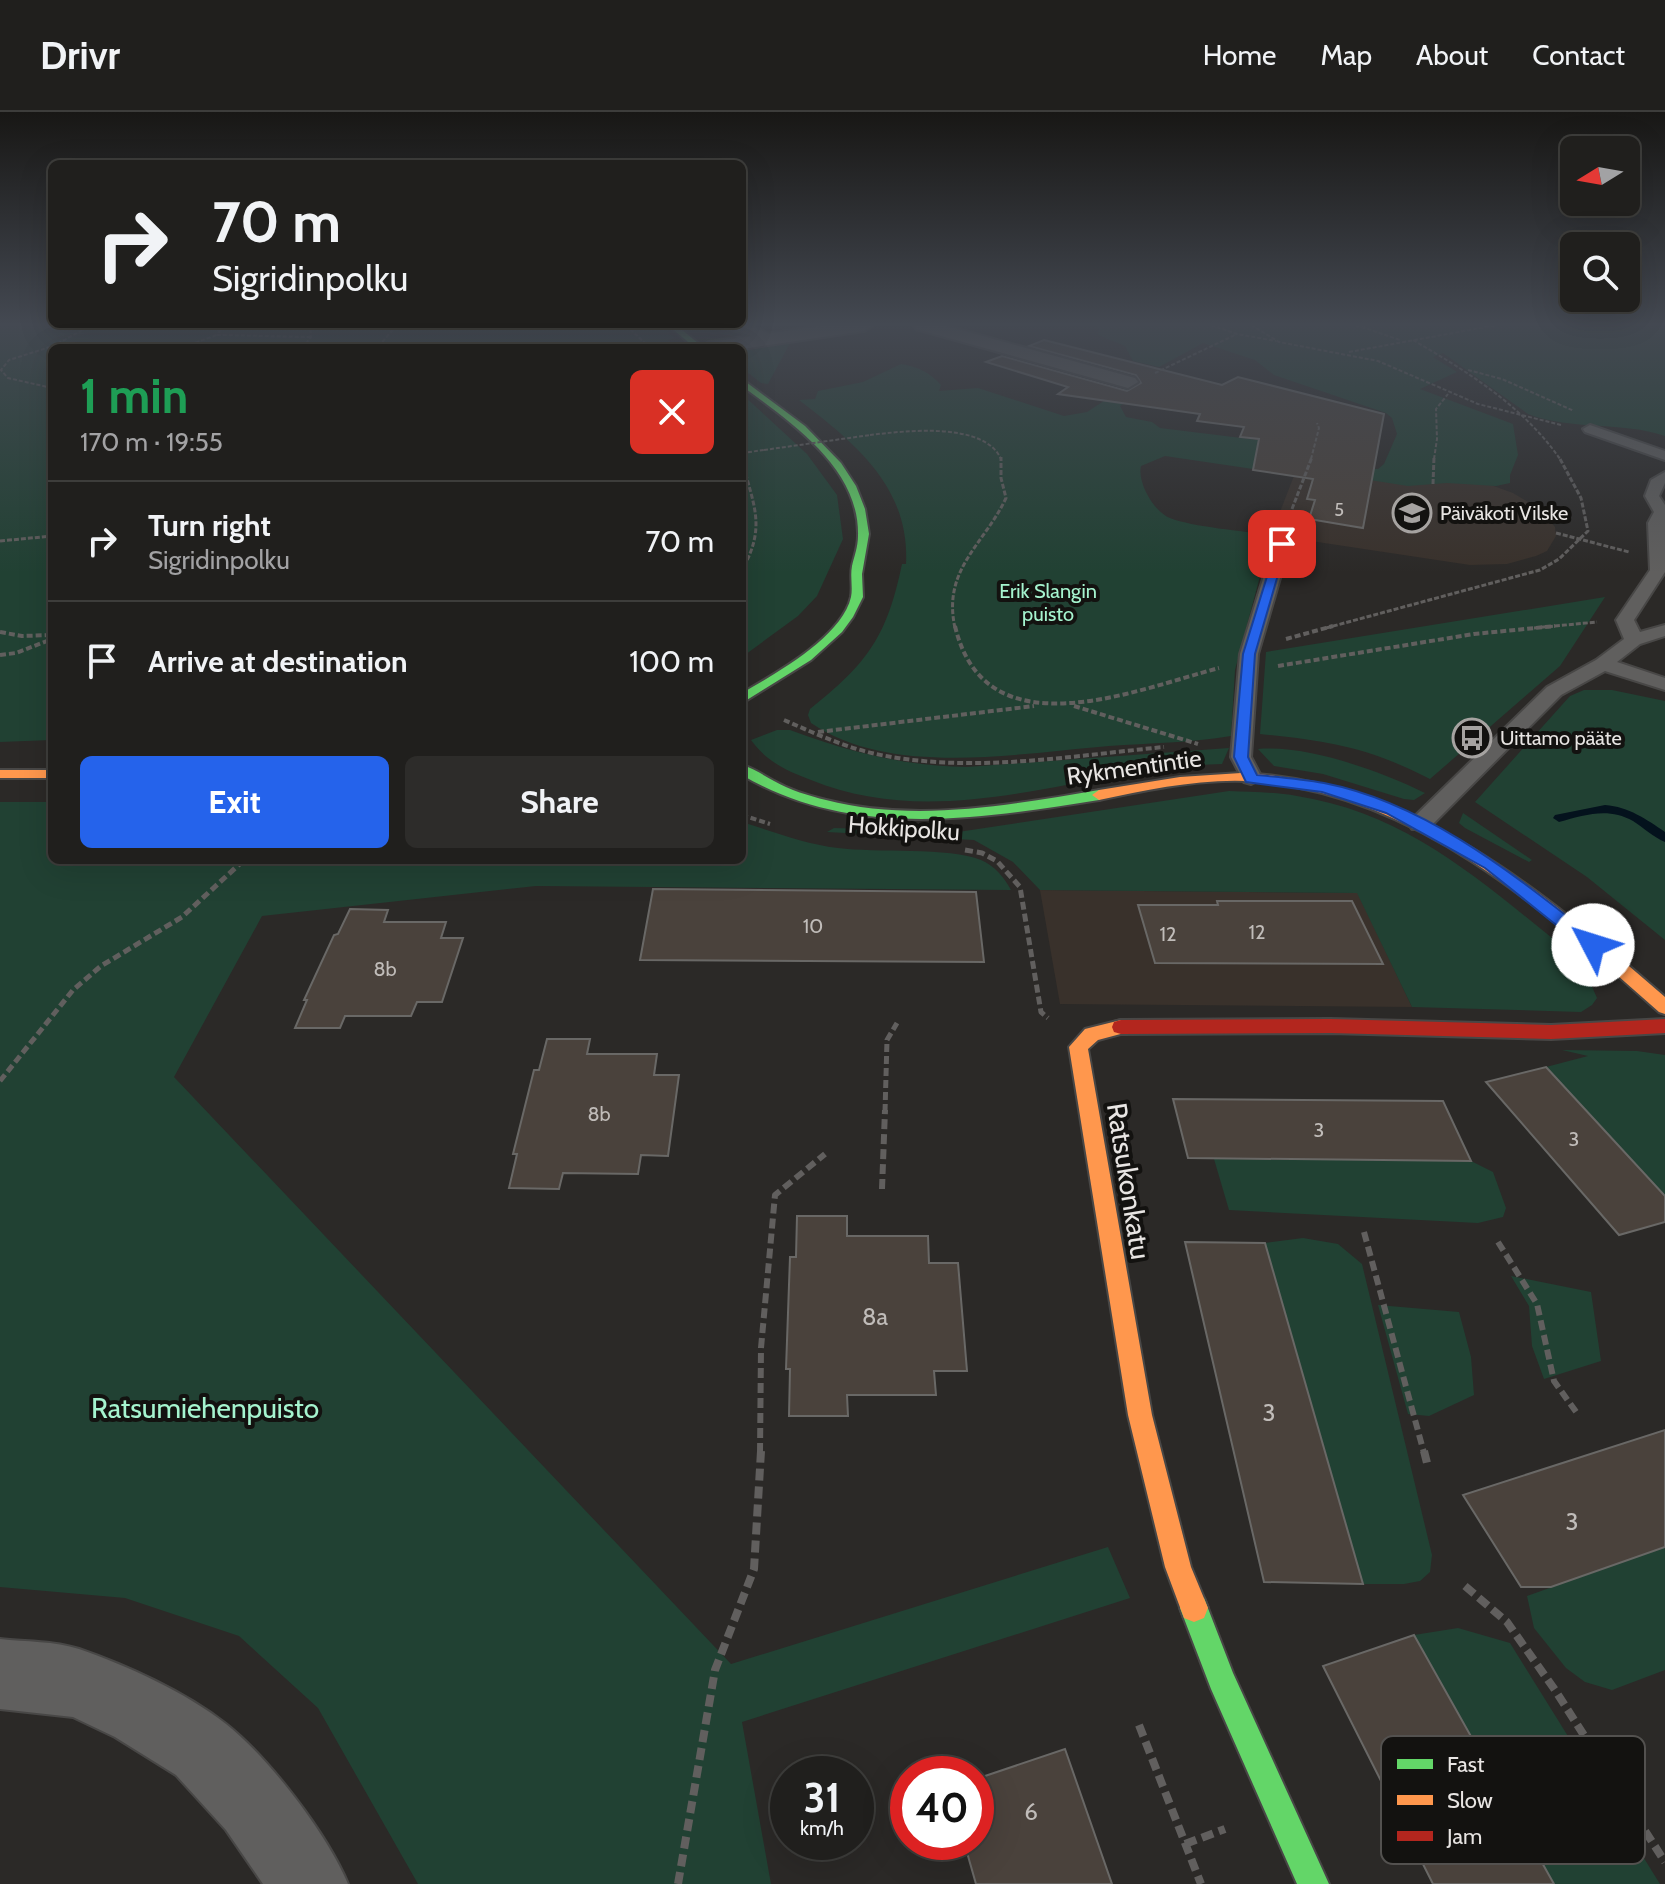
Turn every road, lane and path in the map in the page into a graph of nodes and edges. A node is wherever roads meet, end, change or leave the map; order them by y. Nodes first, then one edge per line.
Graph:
1 (773, 408) edge
2 (1437, 408) edge
3 (1494, 408) edge
4 (1514, 408) edge
5 (1567, 408) edge
6 (1581, 414) dead end
7 (1528, 418) junction
8 (1317, 423) dead end
9 (1590, 429) dead end
10 (746, 452) edge
11 (1665, 456) edge
12 (746, 476) edge
13 (1665, 476) edge
14 (1433, 484) dead end
15 (1293, 505) dead end
16 (1663, 512) edge
17 (1286, 530) dead end
18 (1556, 533) dead end
19 (48, 536) edge
20 (1581, 539) junction
21 (0, 541) edge
22 (1657, 559) junction
23 (746, 564) edge
24 (856, 572) junction
25 (836, 590) dead end
26 (1625, 620) junction
27 (1665, 630) edge
28 (0, 632) edge
29 (48, 637) edge
30 (1287, 638) dead end
31 (48, 639) edge
32 (1634, 640) junction
33 (0, 655) edge
34 (1603, 664) junction
35 (1227, 666) dead end
36 (1247, 672) junction
37 (1665, 684) edge
38 (746, 696) edge
39 (1039, 705) junction
40 (1073, 705) junction
41 (813, 732) dead end
42 (1198, 744) dead end
43 (746, 771) edge
44 (0, 774) edge
45 (48, 774) edge
46 (1251, 778) junction
47 (746, 816) edge
48 (1420, 824) junction
49 (779, 827) dead end
50 (962, 850) dead end
51 (240, 864) edge
52 (1665, 1007) edge
53 (897, 1023) dead end
54 (1665, 1026) edge
55 (1078, 1047) junction
56 (0, 1081) edge
57 (825, 1154) dead end
58 (882, 1189) dead end
59 (1364, 1232) dead end
60 (1498, 1242) dead end
61 (1579, 1416) dead end
62 (1427, 1463) dead end
63 (1465, 1586) dead end
64 (0, 1674) edge
65 (1139, 1725) dead end
66 (1584, 1736) edge
67 (1234, 1825) dead end
68 (1645, 1831) edge
69 (1185, 1844) junction
70 (1665, 1862) edge
71 (309, 1884) edge
72 (678, 1884) edge
73 (1201, 1884) edge
74 (1313, 1884) edge

1 - 24 street
2 - 14 path
3 - 7 path
4 - 7 path
5 - 6 path
7 - 20 path
8 - 15 path
9 - 11 lane
10 - 39 path, bridge
12 - 23 path
13 - 16 lane
16 - 22 lane
17 - 36 lane
18 - 20 path
19 - 21 path
20 - 22 path
20 - 30 path
22 - 26 lane
24 - 25 street
24 - 38 street
26 - 32 lane
26 - 36 path
27 - 32 lane
28 - 29 path
31 - 33 path
32 - 34 lane
34 - 37 lane
34 - 48 lane
35 - 40 path
36 - 46 lane
39 - 40 path
39 - 41 path
40 - 42 path
43 - 46 street, Rykmentintie
44 - 45 street
46 - 48 street, Rykmentintie
47 - 49 path
48 - 52 street, Rykmentintie
50 - 55 path, Hokkipolku
51 - 56 path
53 - 58 path
54 - 55 street
55 - 74 street, Ratsukonkatu
57 - 72 path
59 - 62 path
60 - 61 path
63 - 66 path
64 - 71 street
65 - 69 path
67 - 69 path
68 - 70 path
69 - 73 path

